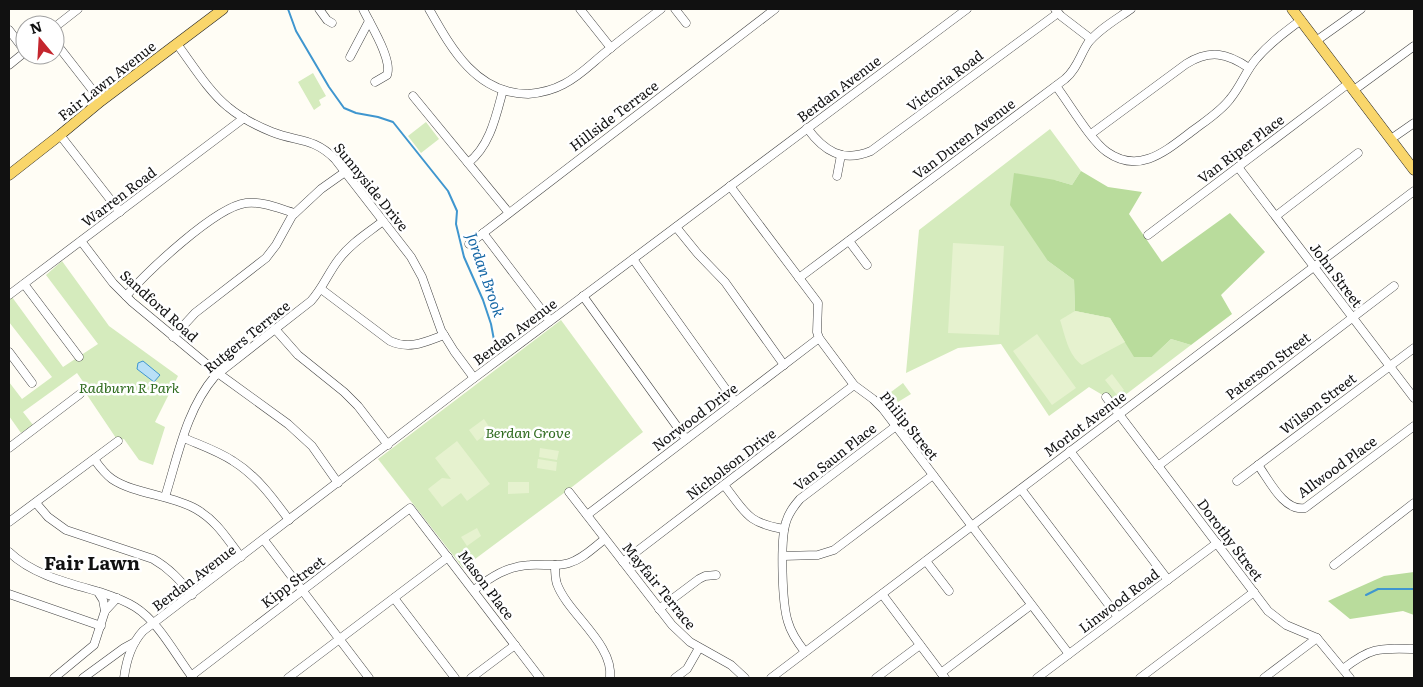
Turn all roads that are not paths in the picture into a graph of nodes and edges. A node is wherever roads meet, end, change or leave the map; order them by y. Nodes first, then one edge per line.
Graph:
1 (223, 9) edge
2 (320, 9) edge
3 (363, 9) edge
4 (430, 9) edge
5 (580, 9) edge
6 (661, 9) edge
7 (675, 9) edge
8 (776, 9) edge
9 (1131, 9) edge
10 (1292, 9) edge
11 (1361, 9) edge
12 (963, 10) edge
13 (1056, 11) edge
14 (1301, 20) junction
15 (369, 21) junction
16 (332, 22) dead end
17 (686, 23) dead end
18 (1091, 40) junction
19 (1316, 41) junction
20 (177, 44) junction
21 (1414, 46) edge
22 (611, 48) junction
23 (65, 55) edge
24 (350, 57) dead end
25 (1249, 68) junction
26 (375, 82) dead end
27 (1056, 86) junction
28 (1351, 86) junction
29 (503, 90) junction
30 (413, 96) dead end
31 (101, 101) junction
32 (244, 118) junction
33 (1414, 123) edge
34 (807, 128) junction
35 (1091, 134) junction
36 (60, 135) junction
37 (1392, 139) junction
38 (1358, 153) dead end
39 (841, 155) junction
40 (468, 163) junction
41 (1238, 167) junction
42 (1414, 170) edge
43 (345, 172) junction
44 (9, 175) edge
45 (837, 176) dead end
46 (730, 186) junction
47 (1414, 191) edge
48 (120, 212) junction
49 (295, 213) junction
50 (509, 213) junction
51 (1276, 216) junction
52 (383, 221) junction
53 (676, 227) junction
54 (483, 233) junction
55 (1148, 235) dead end
56 (80, 241) junction
57 (849, 241) junction
58 (469, 244) dead end
59 (633, 259) junction
60 (867, 265) dead end
61 (1314, 266) junction
62 (799, 278) junction
63 (24, 284) junction
64 (1394, 286) dead end
65 (321, 289) junction
66 (9, 296) edge
67 (126, 296) junction
68 (583, 296) junction
69 (1353, 317) junction
70 (550, 321) junction
71 (275, 329) junction
72 (444, 335) junction
73 (173, 337) junction
74 (819, 338) junction
75 (1414, 348) edge
76 (9, 352) edge
77 (79, 357) dead end
78 (784, 365) junction
79 (1390, 366) junction
80 (218, 373) junction
81 (474, 378) junction
82 (32, 383) dead end
83 (854, 386) junction
84 (80, 394) dead end
85 (1106, 397) dead end
86 (1414, 398) edge
87 (735, 402) junction
88 (1119, 414) junction
89 (896, 426) junction
90 (1414, 426) edge
91 (184, 438) junction
92 (686, 440) junction
93 (118, 441) dead end
94 (388, 445) junction
95 (9, 448) edge
96 (1070, 451) junction
97 (94, 459) junction
98 (1258, 465) junction
99 (1158, 466) junction
100 (933, 475) junction
101 (1237, 481) dead end
102 (338, 483) junction
103 (724, 485) junction
104 (1021, 489) junction
105 (569, 492) dead end
106 (165, 497) junction
107 (36, 503) junction
108 (1414, 503) edge
109 (410, 508) joint
110 (587, 515) junction
111 (290, 520) junction
112 (9, 522) edge
113 (972, 526) junction
114 (784, 529) junction
115 (605, 539) junction
116 (264, 540) junction
117 (1217, 543) junction
118 (9, 552) edge
119 (783, 556) junction
120 (241, 557) junction
121 (448, 557) junction
122 (926, 561) junction
123 (623, 562) junction
124 (555, 565) junction
125 (1334, 565) dead end
126 (716, 575) dead end
127 (1168, 580) junction
128 (474, 590) junction
129 (303, 591) junction
130 (949, 591) dead end
131 (98, 592) junction
132 (1254, 592) junction
133 (9, 594) edge
134 (882, 594) junction
135 (192, 595) junction
136 (117, 598) junction
137 (394, 598) junction
138 (1031, 605) junction
139 (659, 609) junction
140 (105, 611) junction
141 (1118, 618) junction
142 (154, 624) junction
143 (101, 626) junction
144 (1318, 638) junction
145 (340, 639) junction
146 (135, 642) junction
147 (515, 645) junction
148 (920, 645) junction
149 (699, 648) junction
150 (1414, 649) edge
151 (805, 652) junction
152 (1068, 654) junction
153 (1343, 669) junction
154 (943, 675) edge
155 (192, 677) edge
156 (1267, 677) edge
157 (54, 678) edge
158 (83, 678) edge
159 (124, 678) edge
160 (288, 678) edge
161 (369, 678) edge
162 (455, 678) edge
163 (471, 678) edge
164 (540, 678) edge
165 (610, 678) edge
166 (675, 678) edge
167 (745, 678) edge
168 (771, 678) edge
169 (876, 678) edge
170 (1037, 678) edge
171 (1140, 678) edge
172 (1350, 678) edge

1 - 20 main road, Fair Lawn Avenue
2 - 16 street
3 - 15 street
4 - 29 street
5 - 22 street
6 - 22 street
7 - 17 street
8 - 50 street, Hillside Terrace
9 - 18 street, Van Duren Avenue
10 - 14 main road
11 - 19 street
12 - 34 street, Berdan Avenue
13 - 18 street
13 - 39 street, Victoria Road
14 - 19 main road
14 - 25 street
15 - 24 street
15 - 26 street
18 - 27 street, Van Duren Avenue
19 - 28 main road
20 - 31 main road, Fair Lawn Avenue
20 - 32 street, Sunnyside Drive
21 - 28 street, Van Riper Place
22 - 29 street
23 - 31 street
25 - 35 street
25 - 35 street
27 - 35 street
27 - 57 street, Van Duren Avenue
28 - 37 main road
28 - 41 street, Van Riper Place
29 - 40 street
30 - 40 street
31 - 36 main road, Fair Lawn Avenue
32 - 43 street, Sunnyside Drive
32 - 48 street, Warren Road
33 - 37 street
34 - 39 street
34 - 46 street, Berdan Avenue
36 - 44 main road, Fair Lawn Avenue
36 - 48 street
37 - 42 main road
38 - 51 street
39 - 45 street
40 - 50 street
41 - 51 street, John Street
41 - 55 street, Van Riper Place
43 - 49 street
43 - 52 street, Sunnyside Drive
46 - 53 street, Berdan Avenue
46 - 62 street
47 - 61 street, Morlot Avenue
48 - 56 street, Warren Road
49 - 67 street
49 - 73 street
50 - 54 street, Hillside Terrace
51 - 61 street, John Street
52 - 65 street, Rutgers Terrace
52 - 72 street, Sunnyside Drive
53 - 59 street, Berdan Avenue
53 - 78 street
54 - 58 street, Hillside Terrace
54 - 70 street
56 - 63 street, Warren Road
56 - 67 street, Sandford Road
57 - 60 street
57 - 62 street, Van Duren Avenue
59 - 68 street, Berdan Avenue
59 - 87 street
61 - 69 street, John Street
61 - 88 street, Morlot Avenue
62 - 74 street
63 - 66 street, Warren Road
63 - 77 street
64 - 69 street, Paterson Street
65 - 71 street, Rutgers Terrace
65 - 72 street
67 - 73 street, Sandford Road
68 - 70 street, Berdan Avenue
68 - 92 street
69 - 79 street, John Street
69 - 99 street, Paterson Street
70 - 81 street, Berdan Avenue
71 - 80 street, Rutgers Terrace
71 - 94 street
72 - 81 street, Sunnyside Drive
73 - 80 street, Sandford Road
74 - 78 street, Norwood Drive
74 - 83 street, Philip Street
75 - 79 street, Wilson Street
76 - 82 street
78 - 87 street, Norwood Drive
79 - 86 street, John Street
79 - 98 street, Wilson Street
80 - 91 street, Rutgers Terrace
80 - 102 street, Sandford Road
81 - 94 street, Berdan Avenue
83 - 89 street, Philip Street
83 - 103 street, Nicholson Drive
84 - 95 street
85 - 88 street, Dorothy Street
87 - 92 street, Norwood Drive
88 - 96 street, Morlot Avenue
88 - 99 street, Dorothy Street
89 - 100 street, Philip Street
89 - 114 street, Van Saun Place
90 - 98 street, Allwood Place
91 - 106 street, Rutgers Terrace
91 - 111 street
92 - 110 street, Norwood Drive
93 - 97 street
94 - 102 street, Berdan Avenue
96 - 104 street, Morlot Avenue
96 - 127 street
97 - 106 street
97 - 107 street
98 - 101 street, Wilson Street
99 - 117 street, Dorothy Street
100 - 113 street, Philip Street
100 - 119 street
102 - 111 street, Berdan Avenue
103 - 114 street
103 - 123 street, Nicholson Drive
104 - 113 street, Morlot Avenue
104 - 141 street
105 - 110 street, Mayfair Terrace
106 - 120 street
107 - 112 street
107 - 135 street
108 - 125 street
109 - 121 street, Mason Place
109 - 129 street, Kipp Street
110 - 115 street, Mayfair Terrace
111 - 116 street, Berdan Avenue
113 - 122 street, Morlot Avenue
113 - 138 street, Philip Street
114 - 119 street, Van Saun Place
115 - 123 street, Mayfair Terrace
115 - 124 street
116 - 120 street, Berdan Avenue
116 - 129 street
117 - 127 street, Linwood Road
117 - 132 street, Dorothy Street
118 - 131 street
119 - 151 street, Van Saun Place
120 - 135 street, Berdan Avenue
121 - 128 street, Mason Place
121 - 137 street
122 - 130 street
122 - 134 street, Morlot Avenue
123 - 139 street, Mayfair Terrace
124 - 128 street
124 - 165 street
126 - 139 street
127 - 141 street, Linwood Road
128 - 147 street, Mason Place
129 - 145 street
129 - 155 street, Kipp Street
131 - 136 street
131 - 140 street
132 - 144 street, Dorothy Street
132 - 171 street
133 - 143 street
134 - 148 street
134 - 151 street, Morlot Avenue
135 - 142 street, Berdan Avenue
136 - 140 street
136 - 142 street
137 - 145 street
137 - 162 street
138 - 152 street, Philip Street
138 - 154 street
139 - 149 street, Mayfair Terrace
140 - 143 street
141 - 152 street, Linwood Road
142 - 146 street, Berdan Avenue
142 - 155 street
143 - 157 street
144 - 153 street, Dorothy Street
144 - 156 street
145 - 160 street
145 - 161 street
146 - 158 street, Berdan Avenue
146 - 159 street
147 - 163 street
147 - 164 street, Mason Place
148 - 154 street
148 - 169 street
149 - 166 street
149 - 167 street, Mayfair Terrace
150 - 153 street
151 - 168 street, Morlot Avenue
152 - 170 street, Linwood Road
153 - 172 street, Dorothy Street

